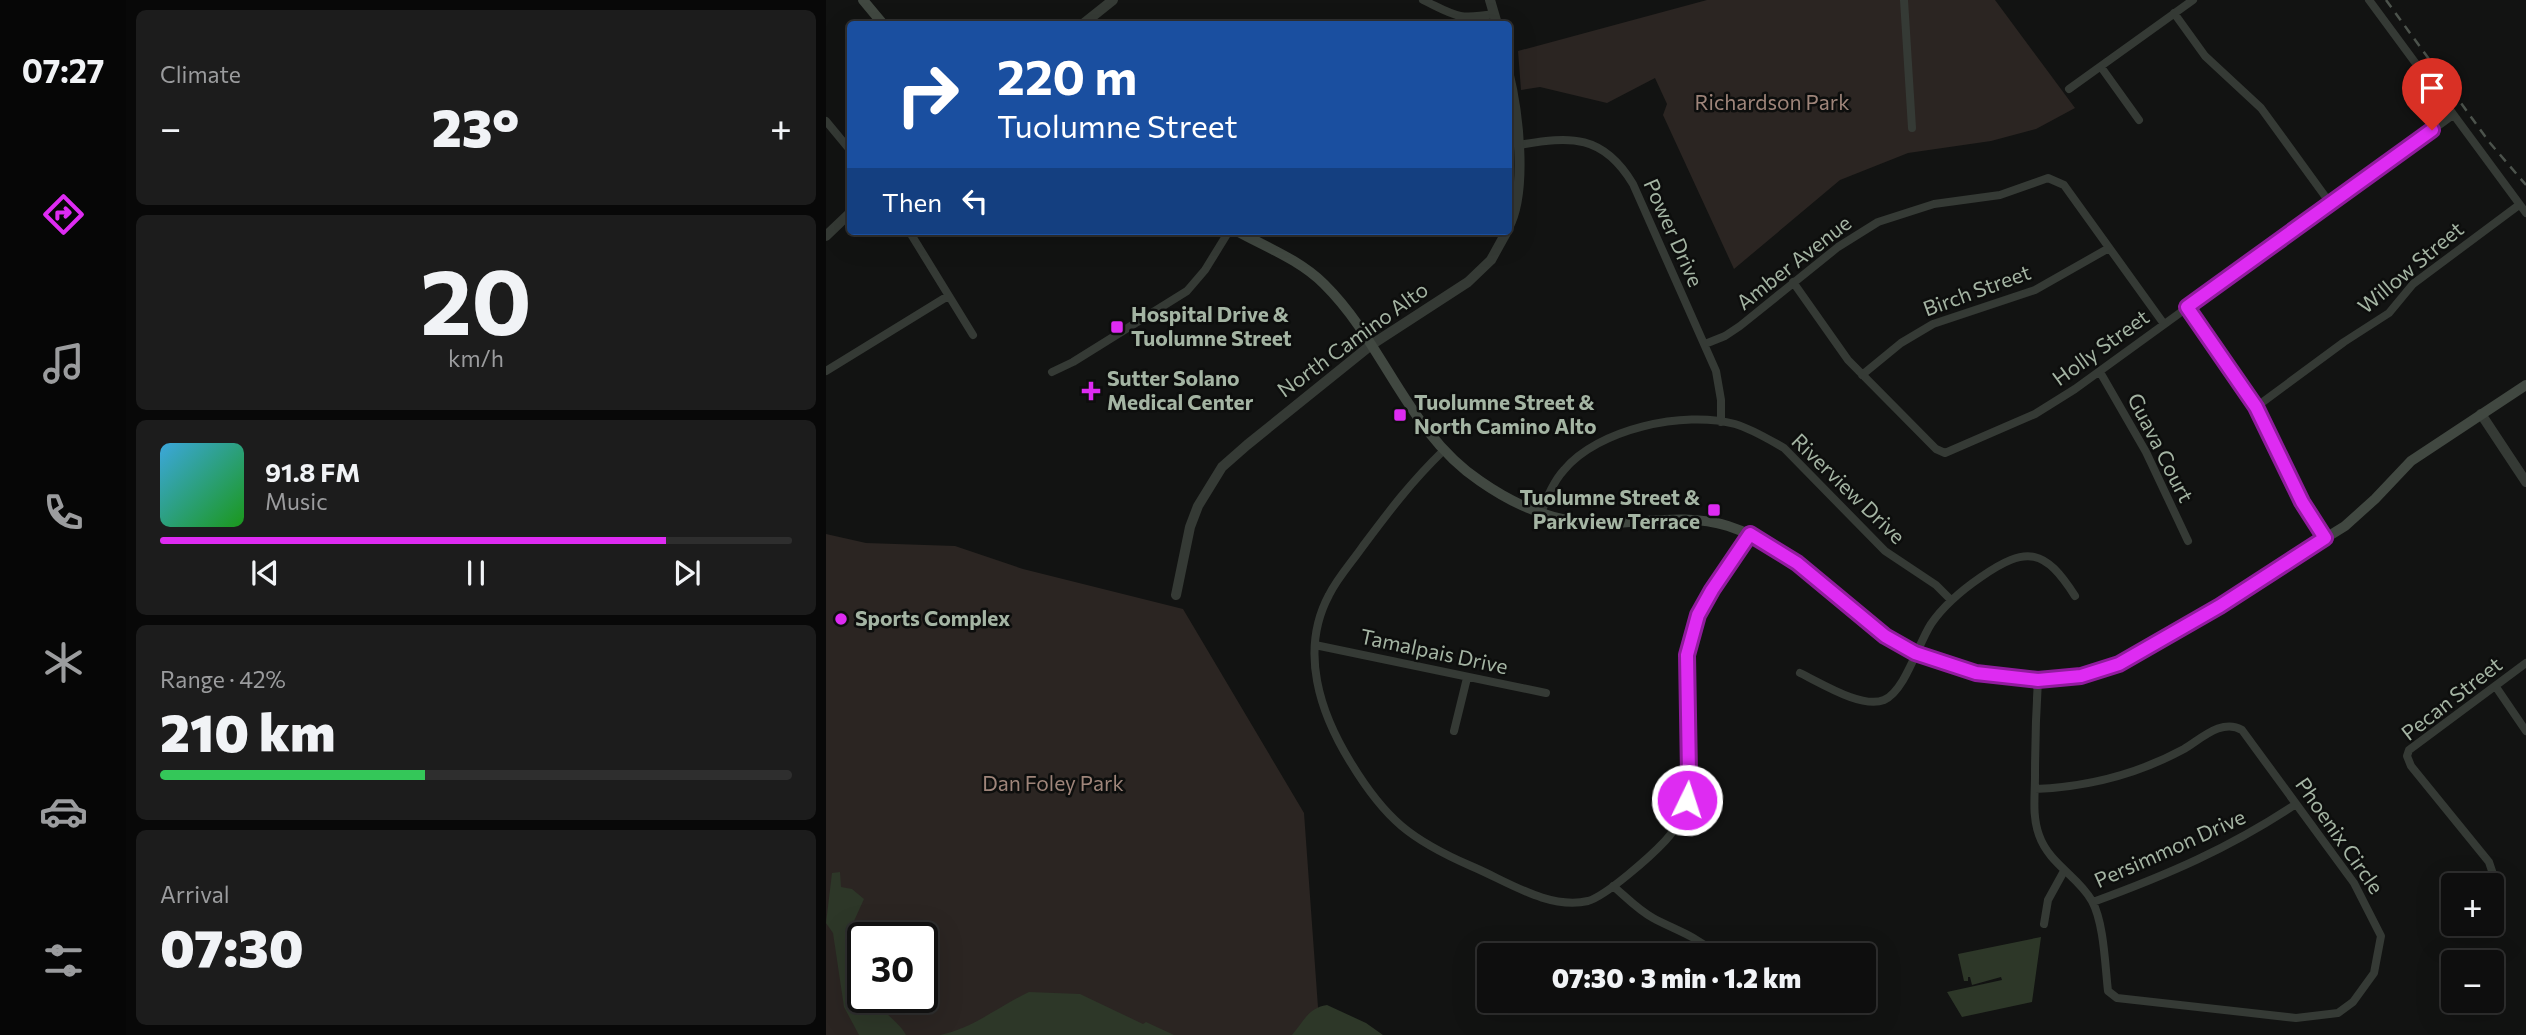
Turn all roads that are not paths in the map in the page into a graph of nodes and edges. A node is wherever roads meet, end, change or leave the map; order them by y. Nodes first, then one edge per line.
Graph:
1 (863, 0) edge
2 (1113, 0) edge
3 (1423, 0) edge
4 (1490, 0) edge
5 (1904, 0) edge
6 (2193, 0) edge
7 (2369, 0) edge
8 (2174, 13) junction
9 (1495, 19) edge
10 (880, 21) edge
11 (1087, 21) edge
12 (2101, 67) junction
13 (2069, 89) dead end
14 (1512, 91) edge
15 (2453, 116) junction
16 (2139, 120) dead end
17 (826, 121) edge
18 (1912, 128) dead end
19 (1519, 145) junction
20 (847, 146) edge
21 (2330, 204) junction
22 (2519, 205) junction
23 (1512, 214) edge
24 (2526, 214) edge
25 (847, 216) edge
26 (911, 235) edge
27 (1227, 235) edge
28 (1244, 235) edge
29 (1505, 235) edge
30 (826, 236) edge
31 (2109, 248) junction
32 (1793, 282) junction
33 (948, 296) junction
34 (2187, 307) junction
35 (2164, 324) junction
36 (973, 335) dead end
37 (1371, 345) junction
38 (1705, 345) junction
39 (826, 371) edge
40 (1052, 372) dead end
41 (2100, 372) junction
42 (1862, 375) junction
43 (2526, 385) edge
44 (2256, 407) junction
45 (2481, 414) junction
46 (1721, 422) junction
47 (1443, 451) junction
48 (2526, 482) edge
49 (1541, 513) junction
50 (1750, 534) junction
51 (2325, 538) junction
52 (2188, 541) dead end
53 (1176, 595) dead end
54 (2075, 596) dead end
55 (1951, 600) junction
56 (1315, 645) junction
57 (1915, 653) junction
58 (2526, 663) edge
59 (1800, 673) dead end
60 (1467, 678) junction
61 (2038, 680) junction
62 (2496, 687) junction
63 (1546, 693) dead end
64 (1454, 731) dead end
65 (2526, 731) edge
66 (2035, 789) junction
67 (1687, 800) junction
68 (2296, 804) junction
69 (1716, 807) dead end
70 (2064, 871) junction
71 (2493, 873) edge
72 (1614, 886) junction
73 (2093, 902) junction
74 (2044, 924) dead end
75 (1703, 943) edge

1 - 10 main road
2 - 11 street
3 - 9 street
4 - 9 street
5 - 18 street
6 - 8 street
7 - 15 street
8 - 12 street
8 - 21 street
12 - 13 street
12 - 16 street
14 - 19 street, North Camino Alto
15 - 21 street, Holly Street
15 - 22 street
17 - 20 street
19 - 23 street, North Camino Alto
19 - 38 street, Power Drive
21 - 34 street, Holly Street
22 - 24 street
22 - 44 street, Willow Street
25 - 30 street
26 - 33 street
27 - 40 street
28 - 37 main road
29 - 37 street, North Camino Alto
31 - 32 street, Amber Avenue
31 - 35 street, Amber Avenue
31 - 42 street, Birch Street
32 - 38 street, Amber Avenue
32 - 42 street, Holly Street
33 - 36 street
33 - 39 street
34 - 35 street, Holly Street
34 - 44 street
35 - 41 street, Holly Street
37 - 47 main road
37 - 53 street, North Camino Alto
38 - 46 street, Power Drive
41 - 42 street, Holly Street
41 - 52 street, Guava Court
43 - 45 main road
44 - 51 street
45 - 48 street
45 - 51 main road
46 - 49 street, Riverview Drive
46 - 55 street, Riverview Drive
47 - 49 main road
47 - 56 street
49 - 50 main road
50 - 57 main road
50 - 67 street
51 - 61 main road
54 - 55 street
55 - 57 street
56 - 60 street, Tamalpais Drive
56 - 72 street
57 - 59 street
57 - 61 main road
58 - 62 street, Pecan Street
60 - 63 street, Tamalpais Drive
60 - 64 street
61 - 66 street, Phoenix Circle
62 - 65 street
62 - 71 street, Pecan Street
66 - 68 street, Phoenix Circle
66 - 70 street, Phoenix Circle
67 - 69 street
67 - 72 street
68 - 73 street, Persimmon Drive
68 - 73 street, Phoenix Circle
70 - 73 street, Phoenix Circle
70 - 74 street
72 - 75 street

